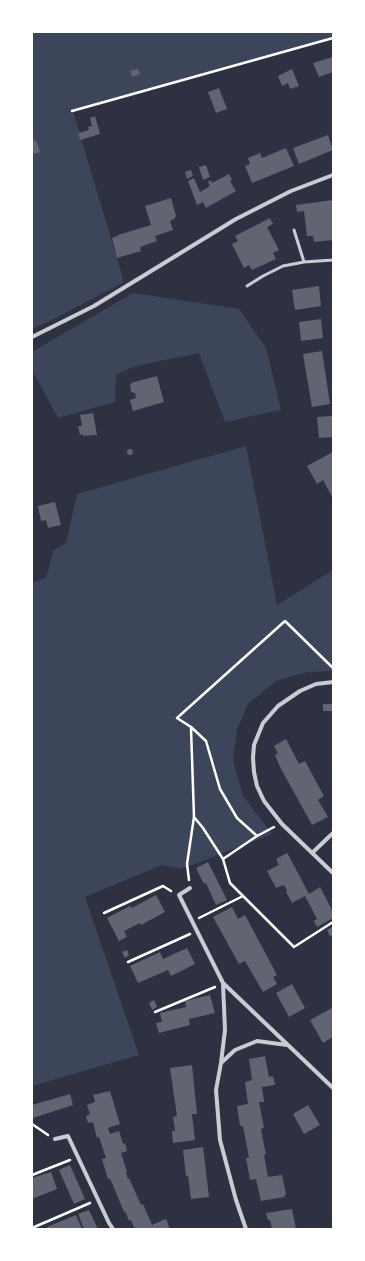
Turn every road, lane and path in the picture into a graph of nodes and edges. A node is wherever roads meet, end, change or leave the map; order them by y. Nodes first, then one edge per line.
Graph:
1 (333, 38) edge
2 (72, 111) dead end
3 (333, 175) edge
4 (294, 230) dead end
5 (333, 260) edge
6 (304, 262) junction
7 (247, 286) dead end
8 (32, 337) edge
9 (333, 668) edge
10 (333, 682) edge
11 (191, 727) junction
12 (194, 817) junction
13 (282, 824) junction
14 (333, 833) edge
15 (257, 836) junction
16 (312, 853) junction
17 (223, 859) junction
18 (333, 873) edge
19 (190, 888) joint
20 (179, 895) junction
21 (243, 896) junction
22 (104, 913) dead end
23 (192, 922) junction
24 (333, 922) edge
25 (196, 932) junction
26 (128, 962) dead end
27 (223, 983) junction
28 (155, 1012) dead end
29 (287, 1045) junction
30 (221, 1063) junction
31 (333, 1088) edge
32 (32, 1124) edge
33 (55, 1139) joint
34 (78, 1157) junction
35 (32, 1175) edge
36 (98, 1199) junction
37 (32, 1228) edge
38 (113, 1229) edge
39 (246, 1229) edge

1 - 2 path
3 - 8 street
4 - 6 lane
5 - 6 lane
6 - 7 lane
9 - 11 path
10 - 13 street
11 - 12 path
11 - 15 path
12 - 17 path
12 - 19 path
13 - 15 path
13 - 16 street
14 - 16 street
15 - 17 path
16 - 18 street
17 - 21 path
19 - 20 street
20 - 22 path
20 - 23 street
21 - 23 path
21 - 24 path
23 - 25 street
25 - 26 path
25 - 27 street
27 - 28 path
27 - 29 street
27 - 30 street
29 - 30 street
29 - 31 street
30 - 39 street
32 - 33 path
33 - 34 street
34 - 35 path
34 - 36 street
36 - 37 path
36 - 38 street

